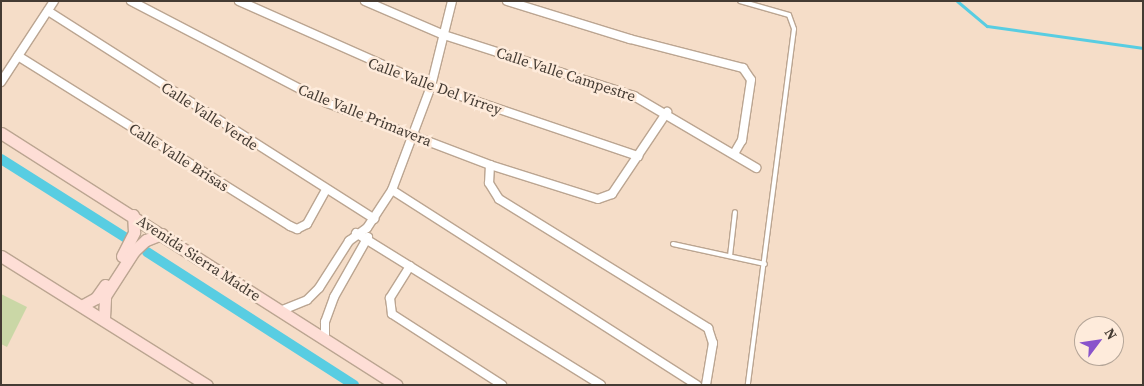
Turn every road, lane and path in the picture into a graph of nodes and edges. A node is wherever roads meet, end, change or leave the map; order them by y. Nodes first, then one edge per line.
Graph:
1 (54, 1) edge
2 (131, 1) edge
3 (238, 1) edge
4 (366, 1) edge
5 (452, 1) edge
6 (507, 1) edge
7 (740, 1) edge
8 (48, 11) junction
9 (444, 35) junction
10 (18, 56) junction
11 (1, 82) edge
12 (431, 86) junction
13 (667, 112) junction
14 (1, 133) edge
15 (414, 135) junction
16 (734, 154) junction
17 (638, 156) junction
18 (490, 165) junction
19 (756, 168) dead end
20 (326, 190) junction
21 (392, 190) junction
22 (735, 212) dead end
23 (133, 215) junction
24 (374, 219) junction
25 (367, 228) junction
26 (356, 233) junction
27 (162, 234) junction
28 (368, 240) junction
29 (673, 244) dead end
30 (1, 256) edge
31 (730, 256) junction
32 (765, 264) junction
33 (410, 266) junction
34 (319, 288) junction
35 (334, 297) junction
36 (83, 305) junction
37 (280, 311) junction
38 (104, 318) junction
39 (325, 340) junction
40 (207, 385) edge
41 (396, 385) edge
42 (502, 385) edge
43 (601, 385) edge
44 (697, 385) edge
45 (706, 385) edge
46 (748, 385) edge

1 - 8 street
2 - 15 street, Calle Valle Primavera
3 - 12 street, Calle Valle Del Virrey
4 - 9 street, Calle Valle Campestre
5 - 9 street
6 - 16 street
7 - 32 lane
8 - 10 street
8 - 20 street, Calle Valle Verde
9 - 12 street
9 - 13 street, Calle Valle Campestre
10 - 11 street
10 - 20 street, Calle Valle Brisas
12 - 15 street
12 - 17 street, Calle Valle Del Virrey
13 - 16 street, Calle Valle Campestre
13 - 17 street
14 - 23 street, Avenida Sierra Madre
15 - 18 street, Calle Valle Primavera
15 - 21 street
16 - 19 street, Calle Valle Campestre
17 - 18 street, Calle Valle Primavera
18 - 45 street
20 - 24 street, Calle Valle Verde
21 - 24 street
21 - 44 street
22 - 31 lane
23 - 27 street, Avenida Sierra Madre
23 - 36 street
24 - 25 street
25 - 26 street
25 - 28 street
26 - 28 street
26 - 34 street
27 - 37 street, Avenida Sierra Madre
27 - 38 street
28 - 33 street
28 - 35 street
29 - 31 lane
30 - 36 street
31 - 32 lane
32 - 46 lane
33 - 42 street
33 - 43 street
34 - 35 street
34 - 37 street
35 - 39 street
36 - 38 street
37 - 39 street, Avenida Sierra Madre
38 - 40 street
39 - 41 street, Avenida Sierra Madre

